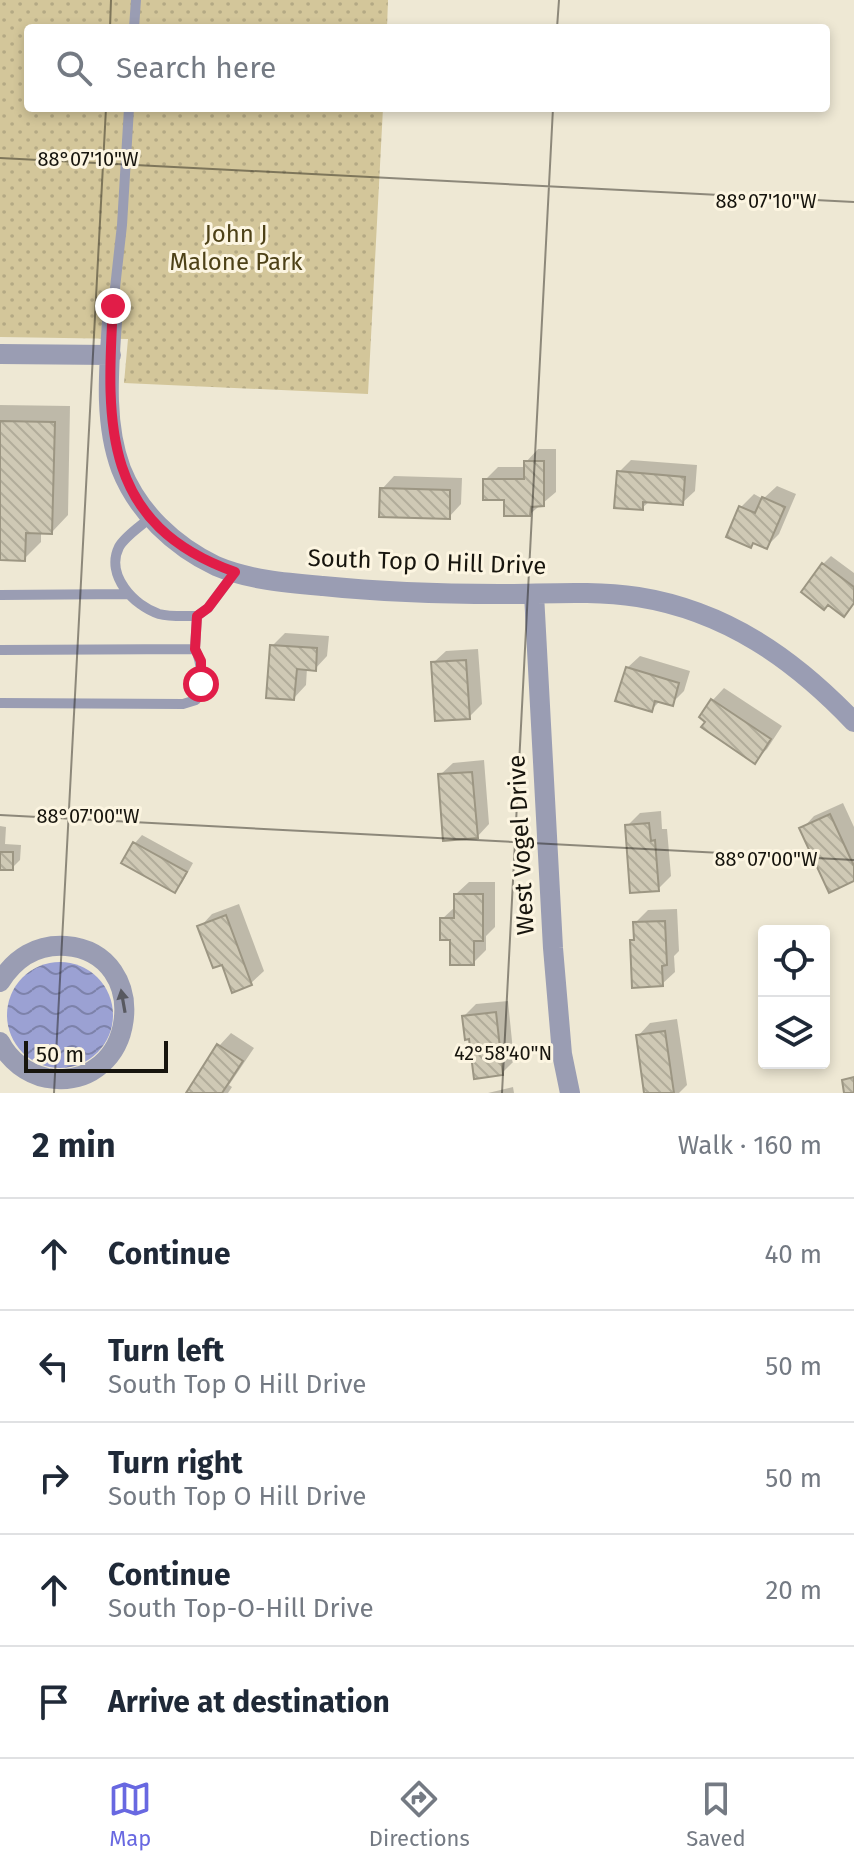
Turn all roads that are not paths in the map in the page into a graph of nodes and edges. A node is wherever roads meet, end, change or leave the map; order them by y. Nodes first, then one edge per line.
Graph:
1 (136, 0) edge
2 (134, 24) edge
3 (129, 112) edge
4 (113, 306) joint
5 (0, 354) edge
6 (111, 355) junction
7 (151, 517) junction
8 (235, 572) junction
9 (129, 594) junction
10 (534, 594) junction
11 (0, 595) edge
12 (197, 616) junction
13 (195, 649) junction
14 (0, 650) edge
15 (0, 703) edge
16 (854, 722) edge
17 (0, 982) edge
18 (0, 1042) edge
19 (570, 1093) edge

1 - 2 lane
3 - 4 lane
4 - 6 street, South Top O Hill Drive
5 - 6 street
6 - 7 street, South Top O Hill Drive
7 - 8 street, South Top O Hill Drive
7 - 9 lane
8 - 10 street, South Top O Hill Drive
8 - 12 lane
9 - 11 lane
9 - 12 lane
10 - 16 street, South Top O Hill Drive
10 - 19 street, West Vogel Drive
12 - 13 lane
13 - 14 lane
13 - 15 lane
18 -> 17 street

